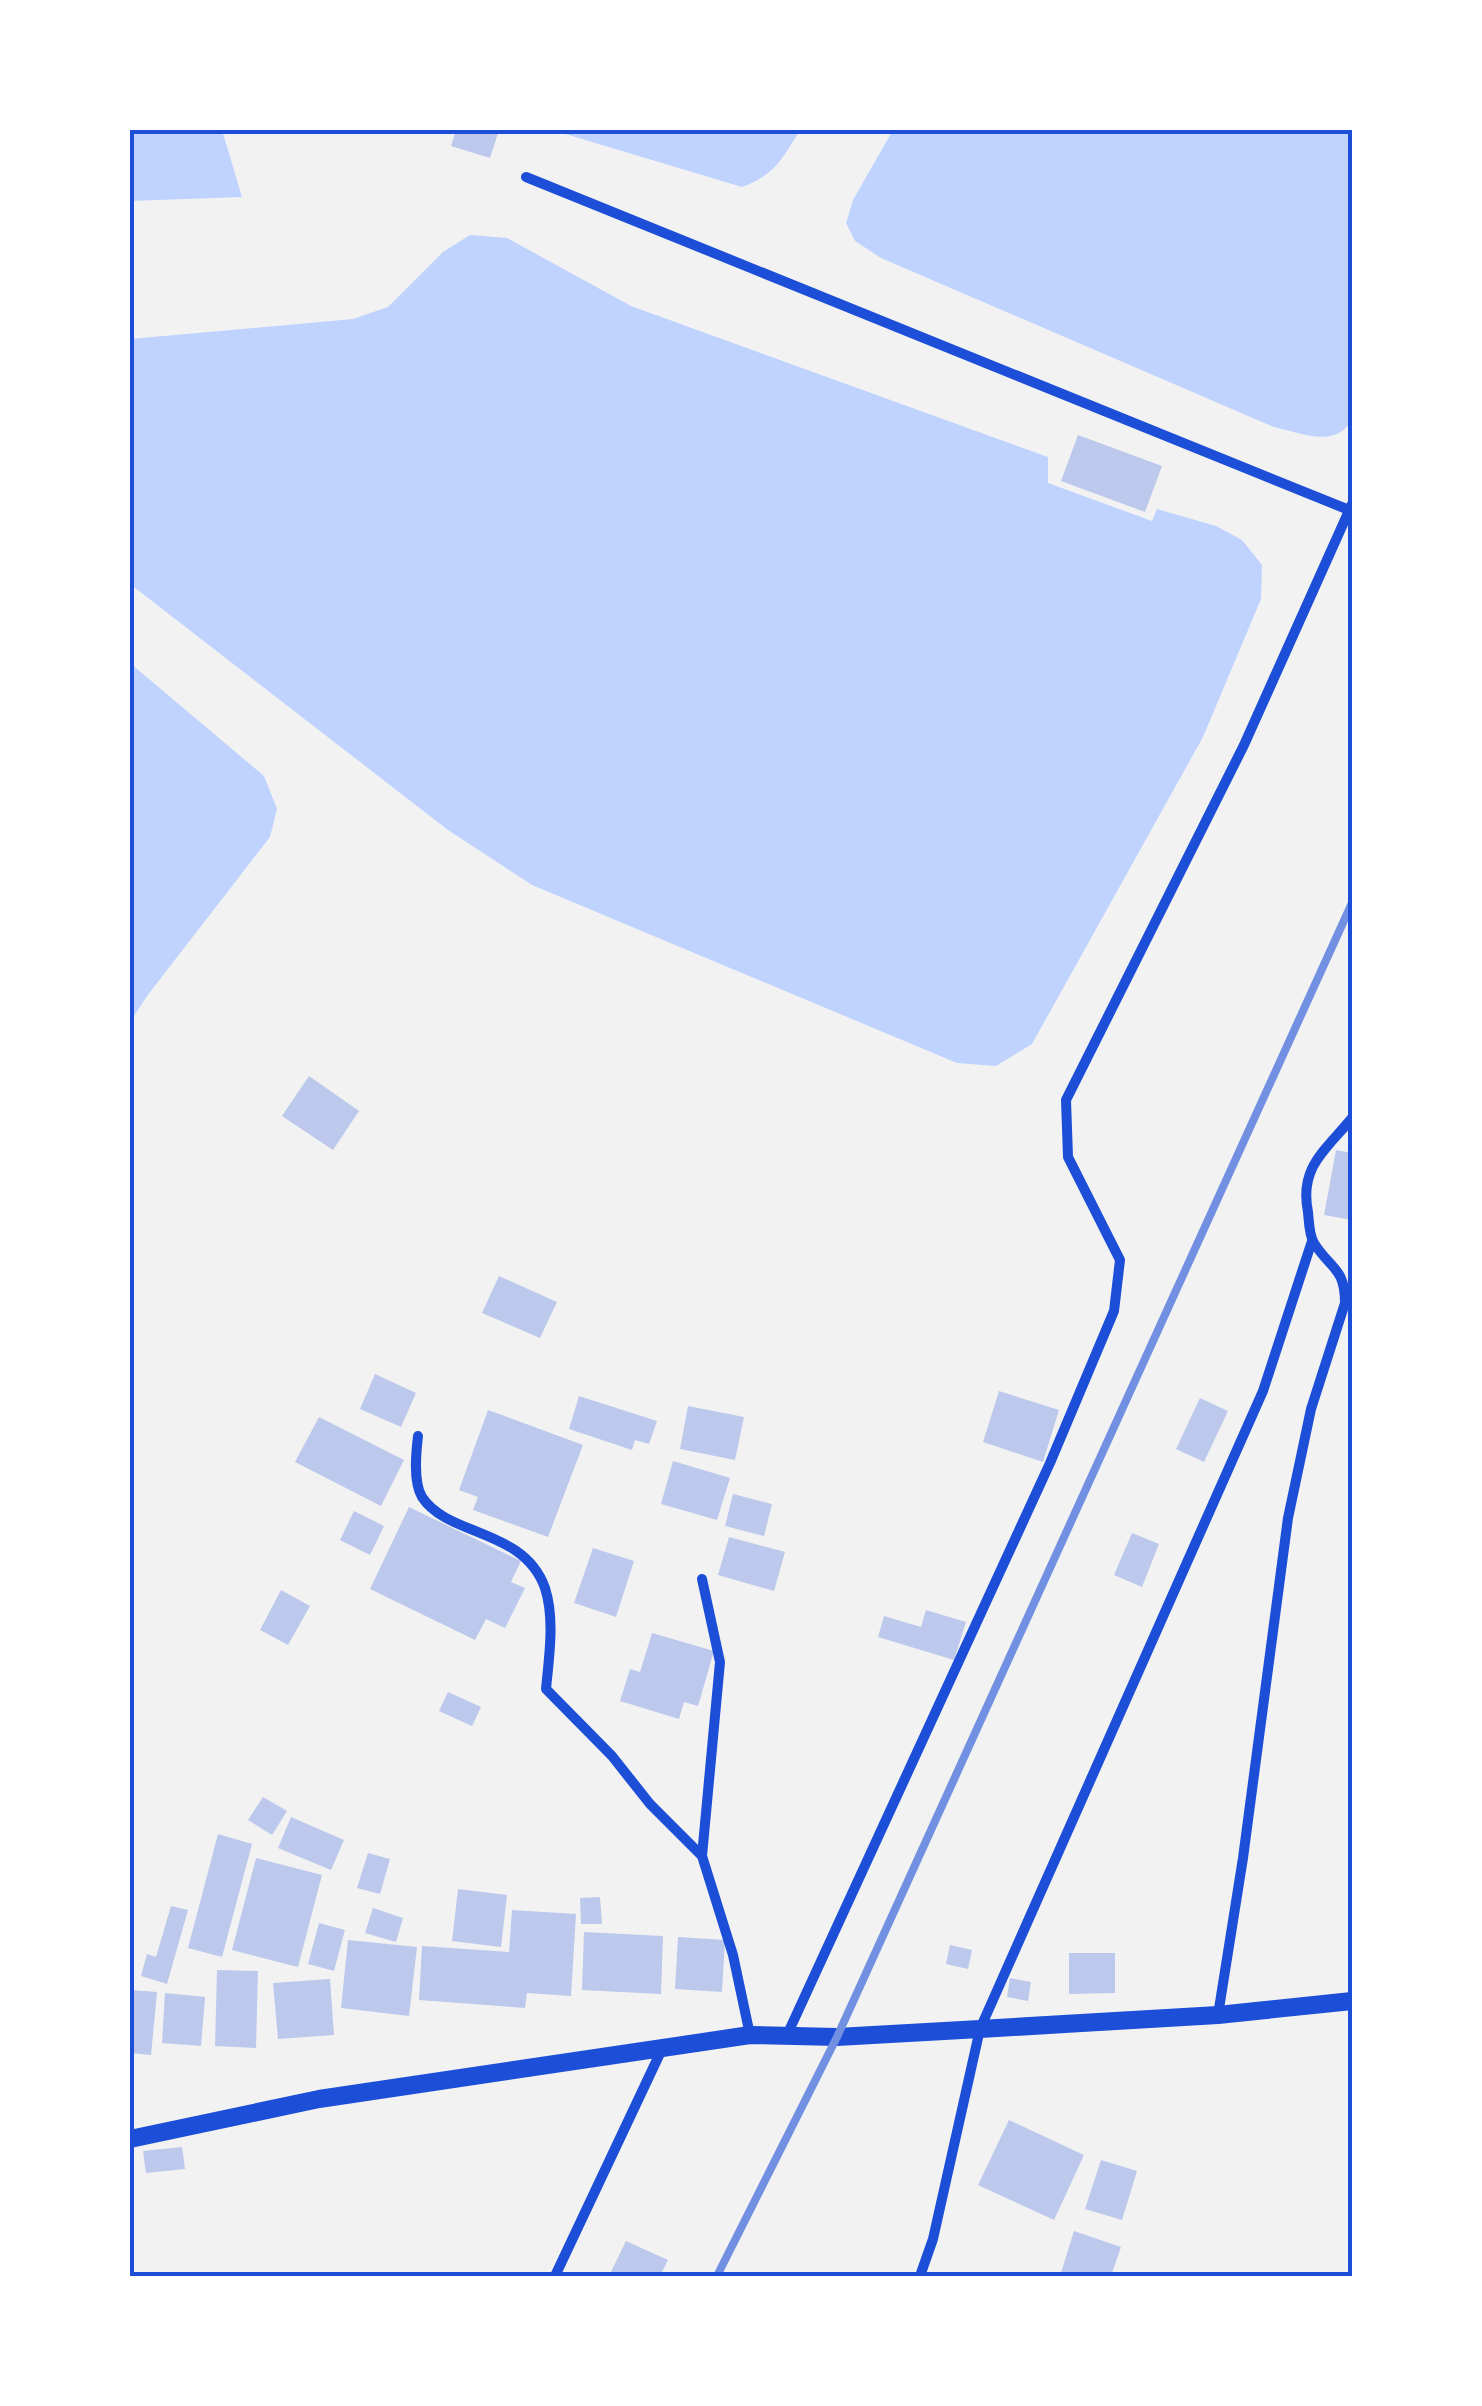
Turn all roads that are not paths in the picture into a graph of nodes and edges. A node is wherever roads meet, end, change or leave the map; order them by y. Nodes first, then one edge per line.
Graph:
1 (526, 177) dead end
2 (1351, 507) edge
3 (1352, 1118) edge
4 (1312, 1241) junction
5 (418, 1436) dead end
6 (702, 1579) dead end
7 (702, 1856) junction
8 (1352, 2002) edge
9 (1218, 2015) junction
10 (980, 2029) junction
11 (750, 2035) junction
12 (786, 2035) junction
13 (663, 2047) junction
14 (130, 2139) edge
15 (555, 2276) edge
16 (920, 2276) edge

1 - 2 street
2 - 12 street
3 - 4 street
4 - 9 street
4 - 10 street
5 - 7 street
6 - 7 street
7 - 11 street
8 - 9 street
9 - 10 street
10 - 12 street
10 - 16 street
11 - 12 street
11 - 13 street
13 - 14 street
13 - 15 street

